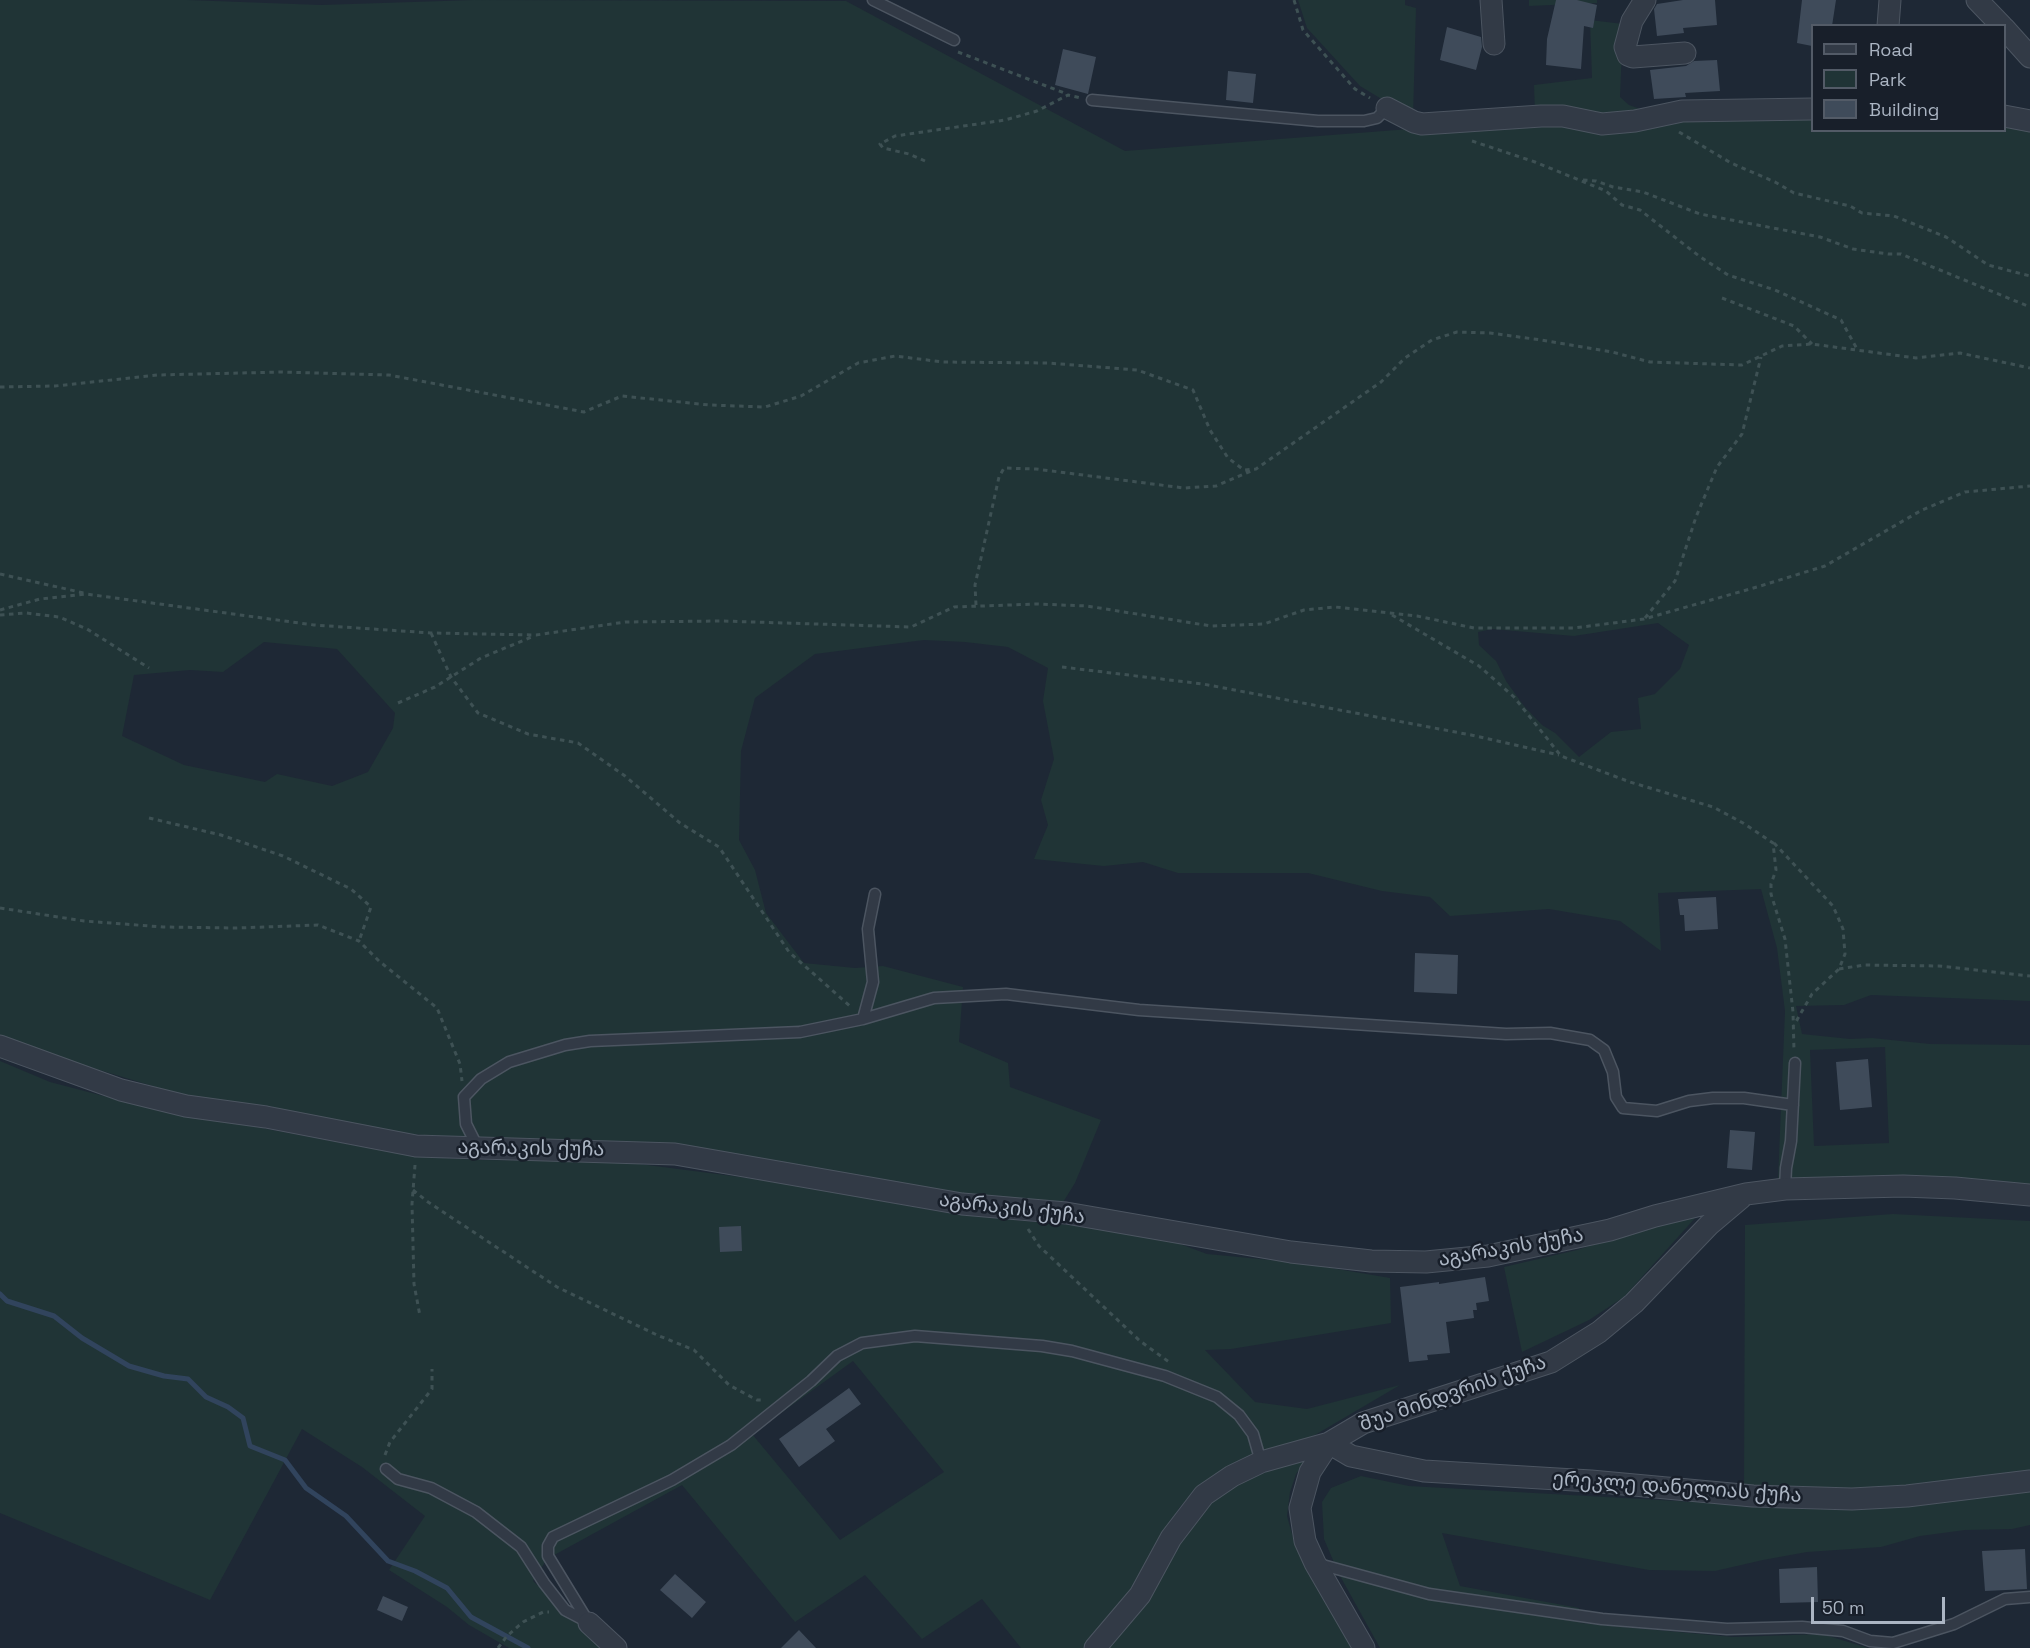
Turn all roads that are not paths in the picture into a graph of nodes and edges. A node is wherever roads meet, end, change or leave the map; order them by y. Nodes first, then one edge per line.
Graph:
1 (873, 0) edge
2 (1491, 0) edge
3 (1645, 0) edge
4 (1890, 0) edge
5 (1977, 0) edge
6 (1888, 24) edge
7 (2000, 24) edge
8 (2006, 30) edge
9 (954, 40) road end
10 (1494, 44) dead end
11 (1685, 53) dead end
12 (2030, 57) edge
13 (1092, 100) road end
14 (1388, 108) joint
15 (1811, 109) edge
16 (2006, 116) edge
17 (2030, 121) edge
18 (875, 894) dead end
19 (863, 1019) junction
20 (0, 1046) edge
21 (1794, 1064) road end
22 (1793, 1105) junction
23 (478, 1148) junction
24 (1785, 1189) junction
25 (1746, 1194) junction
26 (2030, 1195) edge
27 (1329, 1443) junction
28 (1261, 1462) junction
29 (386, 1469) road end
30 (2030, 1481) edge
31 (1315, 1563) junction
32 (2030, 1597) edge
33 (589, 1623) junction
34 (616, 1648) edge
35 (1095, 1648) edge
36 (1364, 1648) edge

1 - 9 lane
2 - 10 street
3 - 11 street
4 - 6 street
5 - 7 street
8 - 12 street
13 - 14 lane
14 - 15 street
16 - 17 street
18 - 19 lane
19 - 22 lane
19 - 23 lane
20 - 23 street, აგარაკის ქუჩა
21 - 22 lane
22 - 24 lane
23 - 25 street, აგარაკის ქუჩა
24 - 25 street, აგარაკის ქუჩა
24 - 26 street, აგარაკის ქუჩა
25 - 27 street, შუა მინდვრის ქუჩა
27 - 28 street
27 - 30 street, ერეკლე დანელიას ქუჩა
27 - 31 street, შუა მინდვრის ქუჩა
28 - 33 lane
28 - 35 street
29 - 33 lane
31 - 32 lane
31 - 36 street, შუა მინდვრის ქუჩა
33 - 34 street

